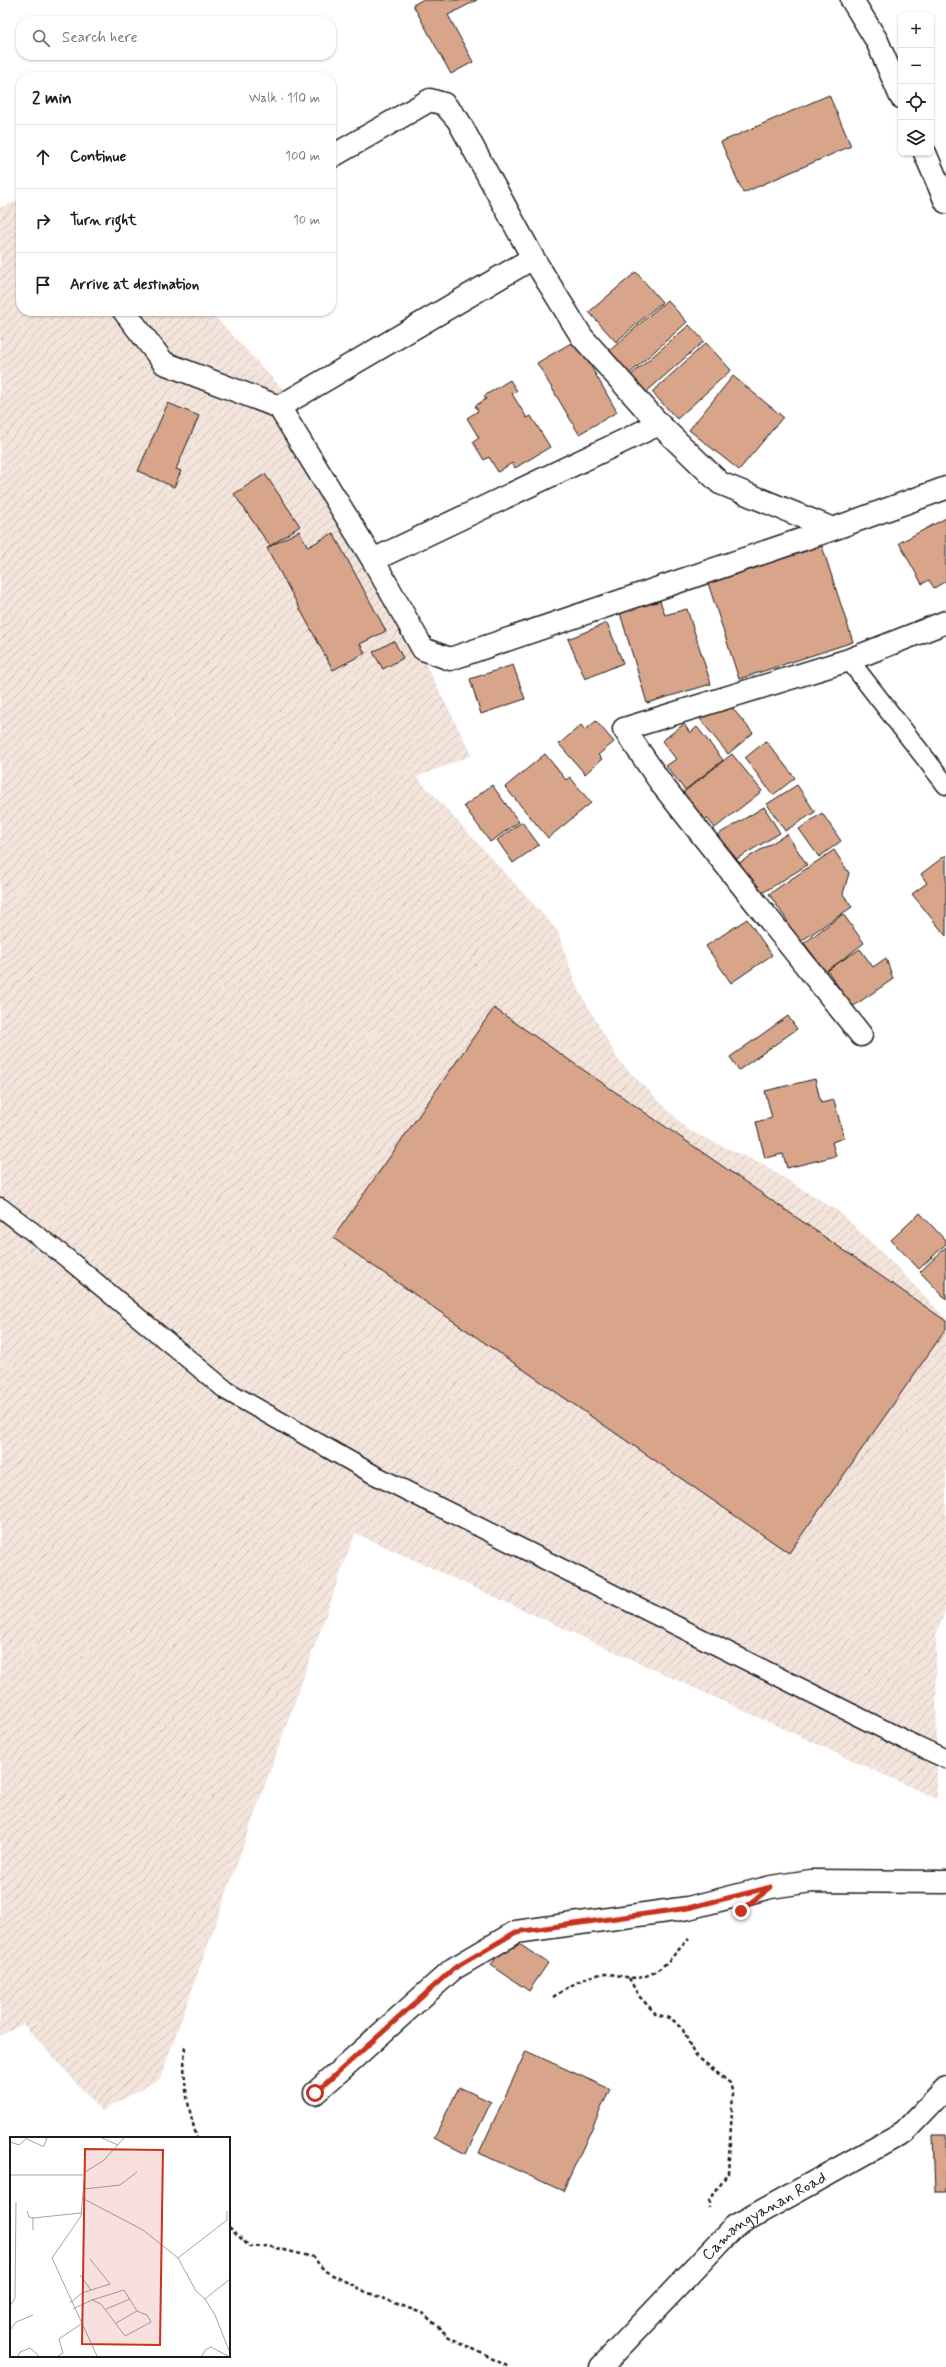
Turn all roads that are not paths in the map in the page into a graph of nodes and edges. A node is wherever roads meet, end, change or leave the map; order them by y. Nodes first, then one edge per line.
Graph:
1 (852, 0) edge
2 (898, 90) edge
3 (336, 154) edge
4 (926, 156) edge
5 (946, 202) edge
6 (533, 258) junction
7 (128, 316) edge
8 (279, 407) junction
9 (660, 424) junction
10 (946, 488) edge
11 (833, 529) junction
12 (373, 560) junction
13 (946, 622) edge
14 (848, 660) junction
15 (946, 785) edge
16 (861, 1035) dead end
17 (0, 1207) edge
18 (946, 1759) edge
19 (946, 1882) edge
20 (946, 2088) edge
21 (315, 2093) dead end
22 (601, 2367) edge

1 - 2 street
3 - 6 street
4 - 5 street
6 - 8 street
6 - 9 street
7 - 8 street
8 - 12 street
9 - 11 street
9 - 12 street
10 - 11 street
11 - 12 street
13 - 14 street
14 - 15 lane
14 - 16 street
17 - 18 lane
19 - 21 street
20 - 22 street, Camangyanan Road

